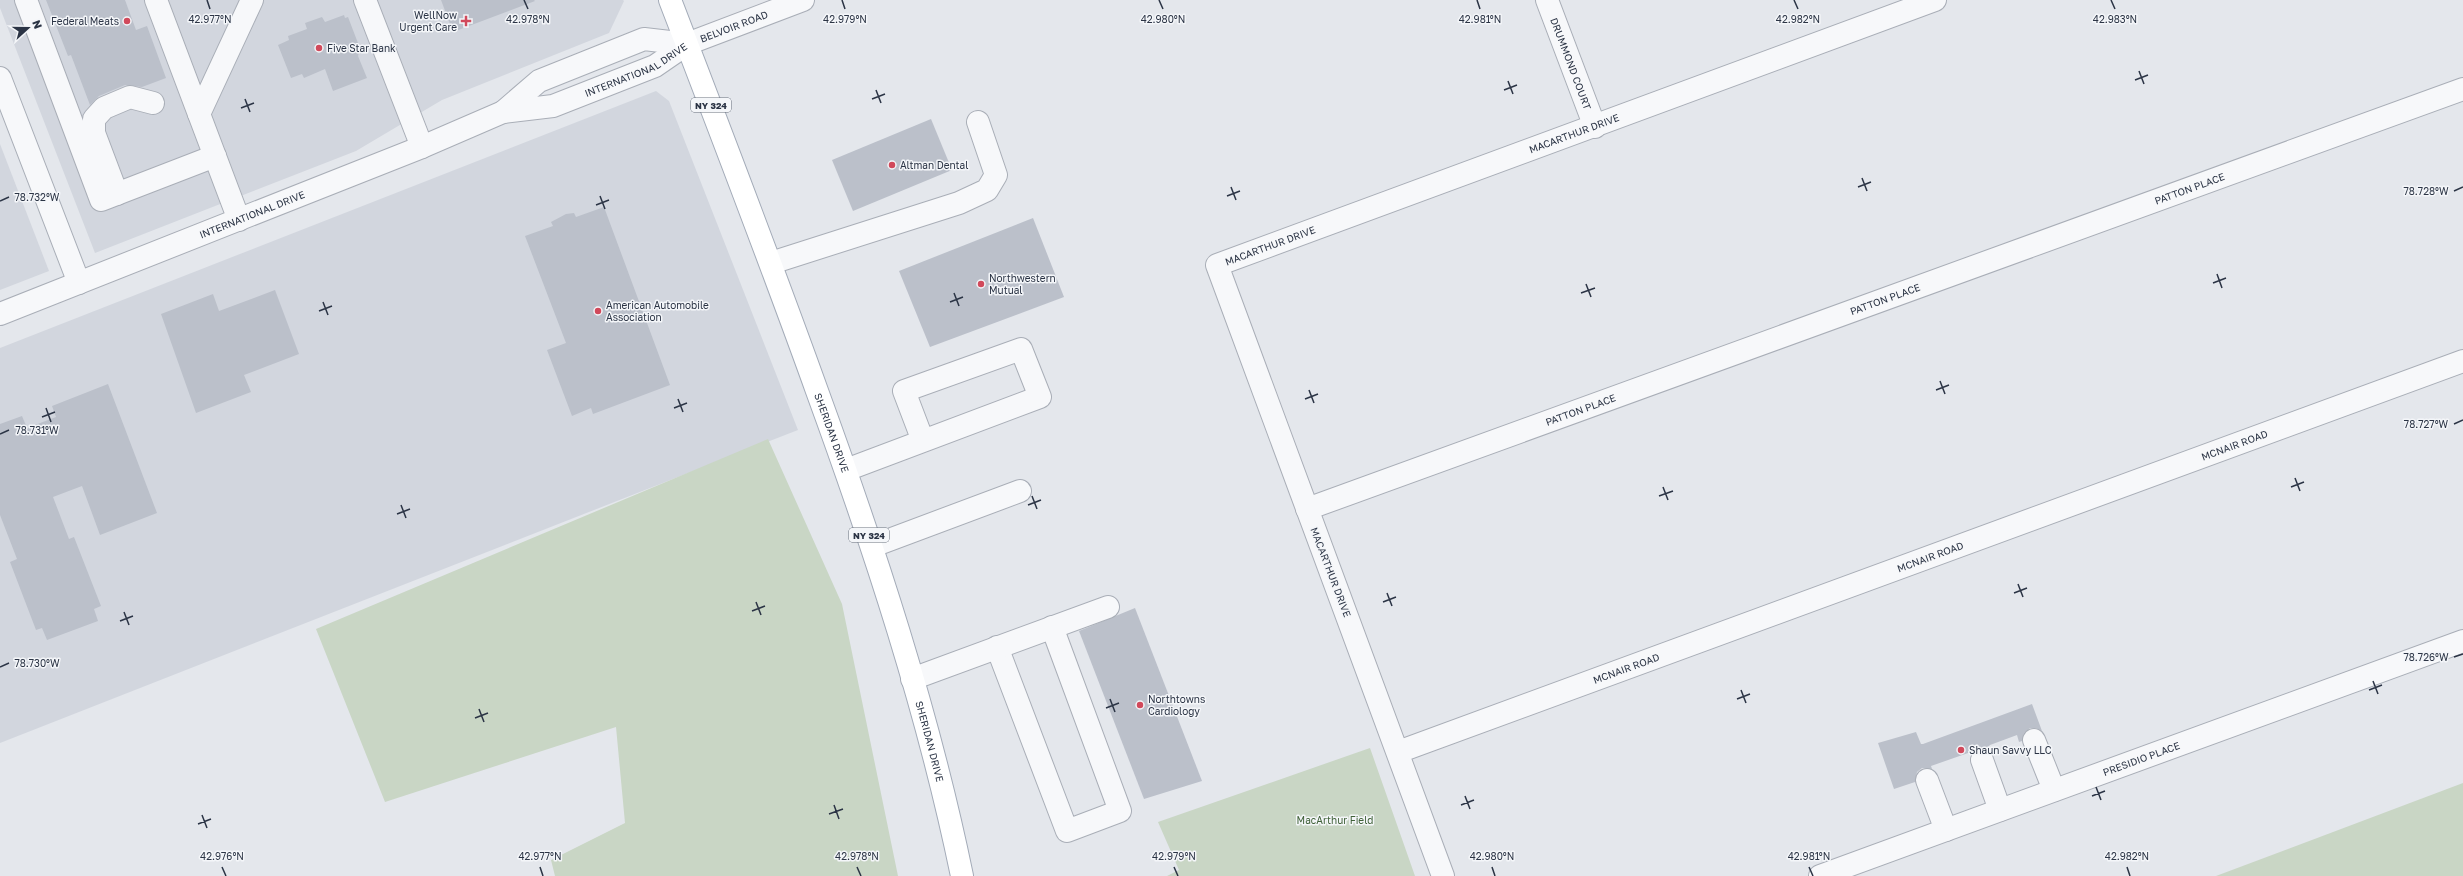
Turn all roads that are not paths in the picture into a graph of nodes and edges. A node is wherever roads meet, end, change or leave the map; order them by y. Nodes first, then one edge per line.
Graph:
1 (26, 0) edge
2 (156, 0) edge
3 (252, 0) edge
4 (365, 0) edge
5 (670, 0) edge
6 (803, 0) edge
7 (1547, 0) edge
8 (1935, 0) edge
9 (687, 44) junction
10 (0, 78) edge
11 (2463, 89) edge
12 (153, 103) dead end
13 (503, 112) junction
14 (199, 114) junction
15 (978, 122) dead end
16 (1595, 127) junction
17 (422, 147) junction
18 (215, 156) junction
19 (117, 194) junction
20 (239, 220) junction
21 (771, 263) junction
22 (79, 283) junction
23 (0, 314) edge
24 (2463, 361) edge
25 (923, 441) junction
26 (846, 470) junction
27 (1020, 491) dead end
28 (1307, 509) junction
29 (873, 546) junction
30 (1108, 607) dead end
31 (1052, 627) junction
32 (2463, 641) edge
33 (997, 647) junction
34 (912, 679) junction
35 (2034, 740) dead end
36 (1398, 752) junction
37 (1982, 760) dead end
38 (1927, 780) dead end
39 (2054, 790) junction
40 (2000, 810) junction
41 (1946, 830) junction
42 (962, 876) edge
43 (1443, 876) edge
44 (1820, 876) edge

1 - 19 street
2 - 14 street
3 - 14 street
4 - 17 street
5 - 9 main road, SHERIDAN DRIVE / NY 324
6 - 9 street, BELVOIR ROAD
7 - 16 street, DRUMMOND COURT
8 - 16 street, MACARTHUR DRIVE
9 - 13 street, INTERNATIONAL DRIVE
9 - 13 street, INTERNATIONAL DRIVE
9 - 21 main road, SHERIDAN DRIVE / NY 324
10 - 22 street
11 - 28 street, PATTON PLACE
12 - 19 street
13 - 17 street, INTERNATIONAL DRIVE
14 - 18 street
15 - 21 street
16 - 28 street, MACARTHUR DRIVE
17 - 20 street, INTERNATIONAL DRIVE
18 - 19 street
18 - 20 street
20 - 22 street, INTERNATIONAL DRIVE
21 - 26 main road, SHERIDAN DRIVE / NY 324
22 - 23 street, INTERNATIONAL DRIVE
24 - 36 street, MCNAIR ROAD
25 - 25 street
25 - 26 street
26 - 29 main road, SHERIDAN DRIVE / NY 324
27 - 29 street
28 - 36 street, MACARTHUR DRIVE
29 - 34 main road, SHERIDAN DRIVE / NY 324
30 - 31 street
31 - 33 street
31 - 33 street
32 - 39 street, PRESIDIO PLACE
33 - 34 street
34 - 42 main road, SHERIDAN DRIVE / NY 324
35 - 39 street
36 - 43 street, MACARTHUR DRIVE
37 - 40 street
38 - 41 street
39 - 40 street, PRESIDIO PLACE
40 - 41 street, PRESIDIO PLACE
41 - 44 street, PRESIDIO PLACE

